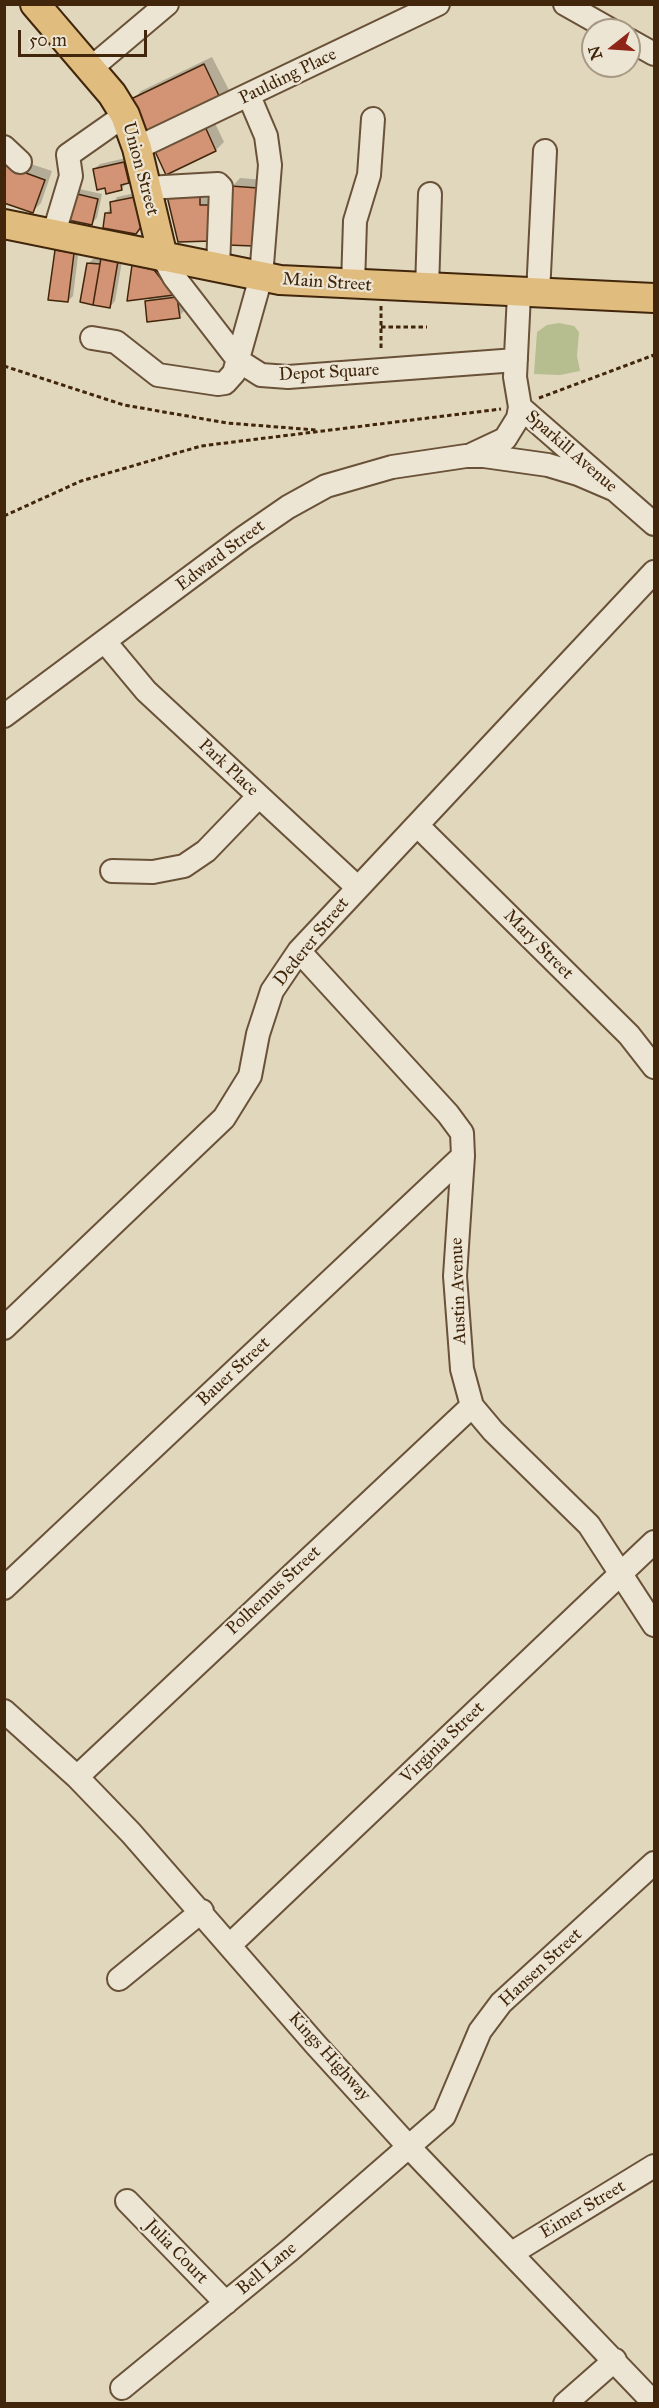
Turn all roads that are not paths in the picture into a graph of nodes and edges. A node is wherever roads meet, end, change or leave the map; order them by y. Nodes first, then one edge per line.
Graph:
1 (35, 4) edge
2 (167, 4) edge
3 (438, 4) edge
4 (565, 4) edge
5 (590, 18) edge
6 (90, 69) junction
7 (249, 96) junction
8 (125, 115) junction
9 (373, 119) dead end
10 (137, 148) junction
11 (545, 151) dead end
12 (147, 188) junction
13 (430, 194) dead end
14 (4, 224) edge
15 (53, 236) junction
16 (163, 257) junction
17 (218, 268) junction
18 (261, 277) junction
19 (353, 285) junction
20 (427, 289) junction
21 (528, 294) junction
22 (654, 298) edge
23 (92, 338) dead end
24 (516, 360) junction
25 (239, 361) junction
26 (519, 405) junction
27 (466, 456) junction
28 (613, 489) junction
29 (654, 524) edge
30 (654, 572) edge
31 (106, 643) junction
32 (4, 716) edge
33 (258, 797) junction
34 (418, 826) junction
35 (112, 871) dead end
36 (357, 887) junction
37 (299, 951) junction
38 (654, 1067) edge
39 (463, 1156) junction
40 (4, 1328) edge
41 (472, 1406) junction
42 (654, 1542) edge
43 (621, 1573) junction
44 (4, 1588) edge
45 (654, 1624) edge
46 (4, 1711) edge
47 (77, 1777) junction
48 (654, 1863) edge
49 (202, 1911) junction
50 (231, 1944) junction
51 (119, 1978) dead end
52 (409, 2147) junction
53 (654, 2166) edge
54 (127, 2201) dead end
55 (512, 2253) junction
56 (226, 2303) junction
57 (615, 2360) junction
58 (122, 2388) dead end
59 (564, 2403) edge
60 (654, 2403) edge

1 - 6 main road, Union Street
2 - 6 street
3 - 7 street, Paulding Place
4 - 5 street
6 - 8 main road, Union Street
7 - 10 street, Paulding Place
7 - 18 street
8 - 10 main road, Union Street
8 - 15 street
9 - 19 street
10 - 12 main road, Union Street
11 - 21 street, Sparkill Avenue
12 - 16 main road, Union Street
12 - 17 street
13 - 20 street
14 - 15 main road, Main Street
15 - 16 main road, Main Street
16 - 17 main road, Main Street
16 - 25 street, Depot Square
17 - 18 main road, Main Street
18 - 19 main road, Main Street
18 - 25 street
19 - 20 main road, Main Street
20 - 21 main road, Main Street
21 - 22 main road, Main Street
21 - 24 street, Sparkill Avenue
23 - 25 street
24 - 25 street, Depot Square
24 - 26 street, Sparkill Avenue
26 - 27 street
26 - 28 street, Sparkill Avenue
27 - 28 street
27 - 31 street, Edward Street
28 - 29 street, Sparkill Avenue
30 - 34 street, Dederer Street
31 - 32 street, Edward Street
31 - 33 street, Park Place
33 - 35 street
33 - 36 street, Park Place
34 - 36 street, Dederer Street
34 - 38 street, Mary Street
36 - 37 street, Dederer Street
37 - 39 street, Austin Avenue
37 - 40 street, Dederer Street
39 - 41 street, Austin Avenue
39 - 44 street, Bauer Street
41 - 43 street, Austin Avenue
41 - 47 street, Polhemus Street
42 - 43 street, Virginia Street
43 - 45 street, Austin Avenue
43 - 50 street, Virginia Street
46 - 47 street, Kings Highway
47 - 49 street, Kings Highway
48 - 52 street, Hansen Street
49 - 50 street, Kings Highway
49 - 51 street
50 - 52 street, Kings Highway
52 - 55 street, Kings Highway
52 - 56 street, Bell Lane
53 - 55 street, Eimer Street
54 - 56 street, Julia Court
55 - 57 street, Kings Highway
56 - 58 street, Bell Lane
57 - 59 street
57 - 60 street, Kings Highway

